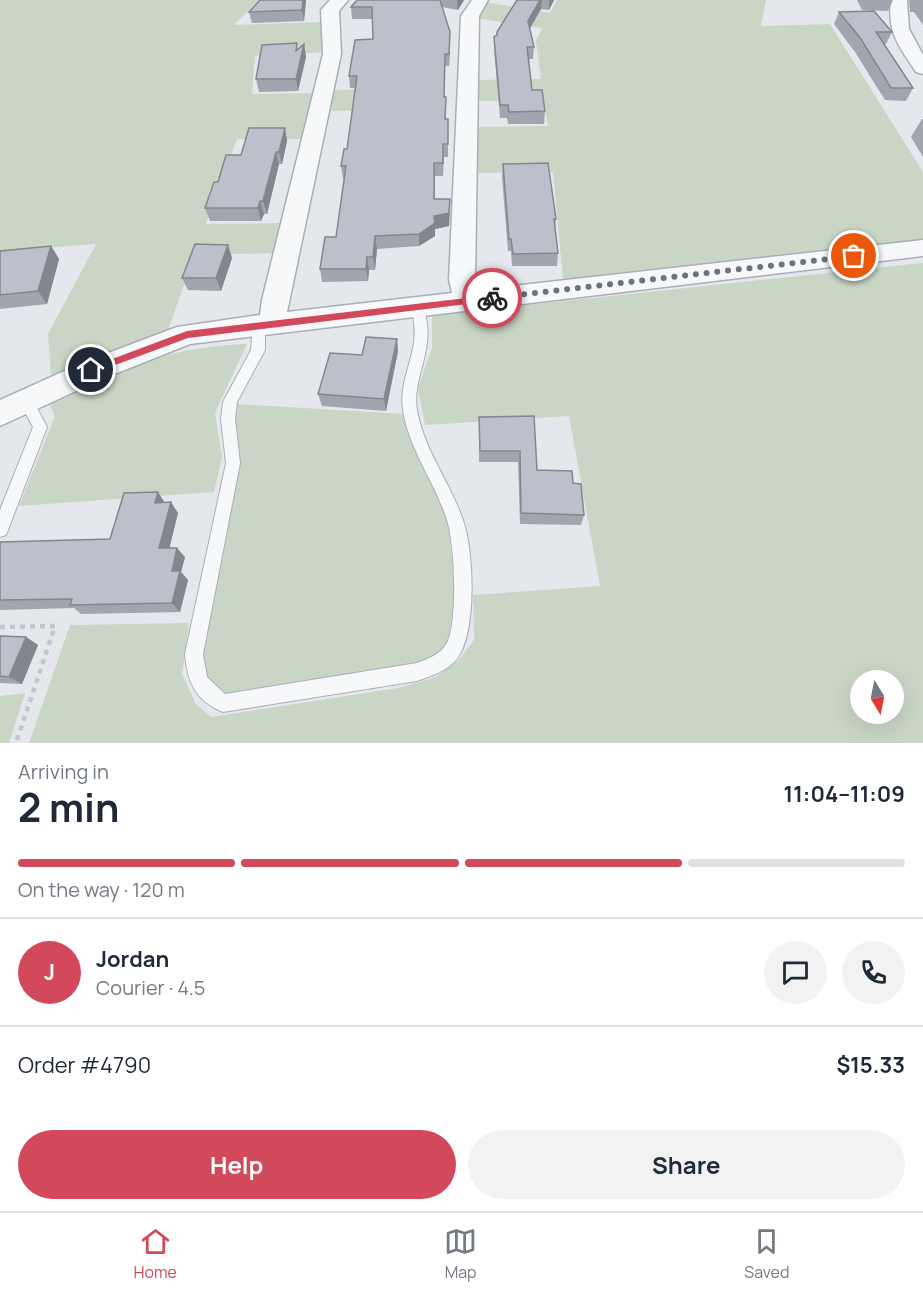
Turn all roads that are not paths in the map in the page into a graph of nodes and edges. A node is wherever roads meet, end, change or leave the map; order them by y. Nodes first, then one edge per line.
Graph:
1 (340, 0) edge
2 (480, 0) edge
3 (899, 0) edge
4 (923, 68) edge
5 (923, 248) edge
6 (466, 301) junction
7 (418, 306) junction
8 (266, 323) junction
9 (26, 401) junction
10 (0, 414) edge
11 (0, 530) edge

1 - 8 street
2 - 6 street
3 - 4 street
5 - 6 street
6 - 7 street
7 - 8 street
7 - 8 lane
8 - 9 street
9 - 10 street
9 - 11 lane

